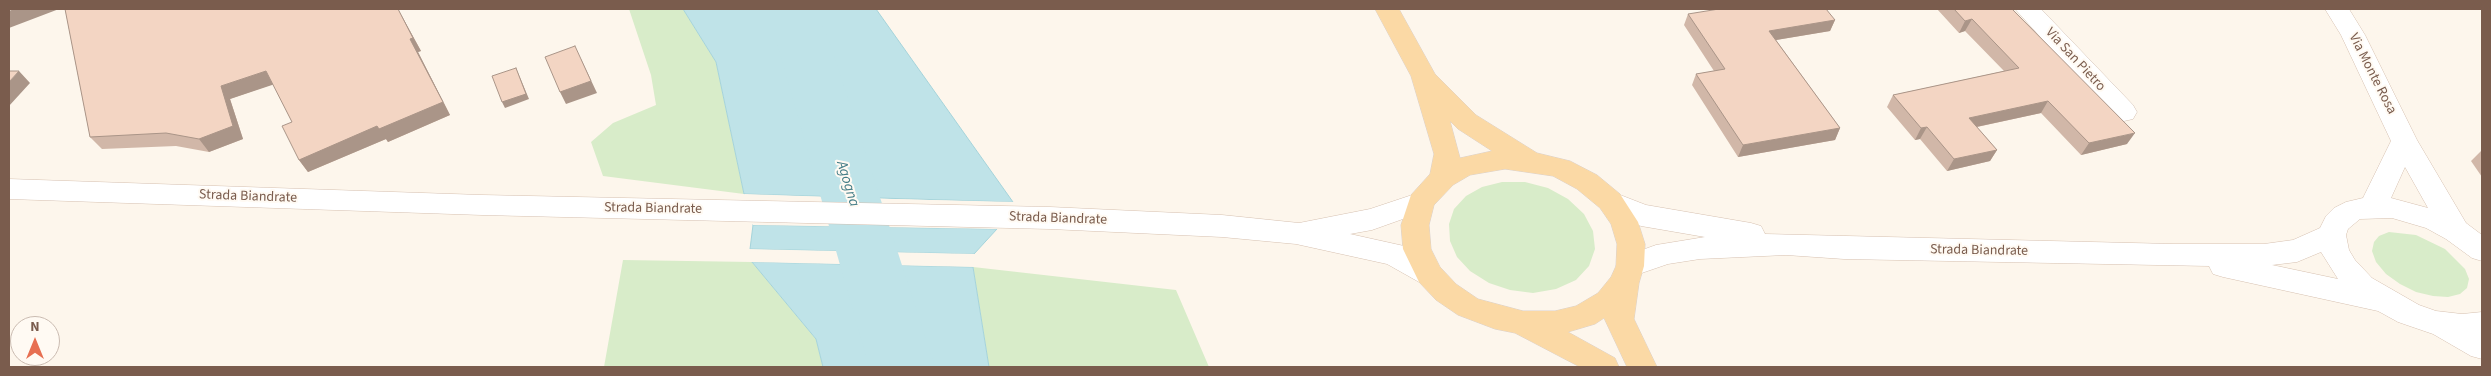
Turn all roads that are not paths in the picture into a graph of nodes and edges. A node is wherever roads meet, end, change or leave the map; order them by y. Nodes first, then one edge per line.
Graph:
1 (1387, 9) edge
2 (2027, 9) edge
3 (2337, 9) edge
4 (1424, 76) junction
5 (2124, 112) dead end
6 (2404, 141) junction
7 (1529, 161) junction
8 (1443, 178) junction
9 (9, 189) edge
10 (1610, 201) junction
11 (1421, 202) junction
12 (2372, 207) junction
13 (1296, 233) junction
14 (2332, 235) junction
15 (2474, 243) edge
16 (1786, 244) junction
17 (2173, 255) junction
18 (1429, 274) junction
19 (1627, 274) junction
20 (2384, 302) junction
21 (1522, 323) junction
22 (2436, 323) junction
23 (2482, 324) edge
24 (2482, 347) edge
25 (1604, 367) edge
26 (1642, 367) edge

1 - 4 main road
2 - 5 main road, Via San Pietro
3 - 6 main road, Via Monte Rosa
4 - 7 main road
4 - 8 main road
6 - 12 main road
6 - 15 main road, Via Monte Rosa
7 - 8 main road
7 - 10 main road
8 - 11 main road
9 - 13 main road, Strada Biandrate
10 - 16 main road, Strada Biandrate
10 - 19 main road
11 - 13 main road, Strada Biandrate
11 - 18 main road
12 - 14 main road
12 - 15 main road
13 - 18 main road, Strada Biandrate
14 - 17 main road, Strada Biandrate
14 - 20 main road
16 - 17 main road, Strada Biandrate
16 - 19 main road, Strada Biandrate
17 - 20 main road, Strada Biandrate
18 - 21 main road
19 - 21 main road
19 - 26 main road
20 - 22 main road
21 - 25 main road
22 - 23 main road
22 - 24 main road

